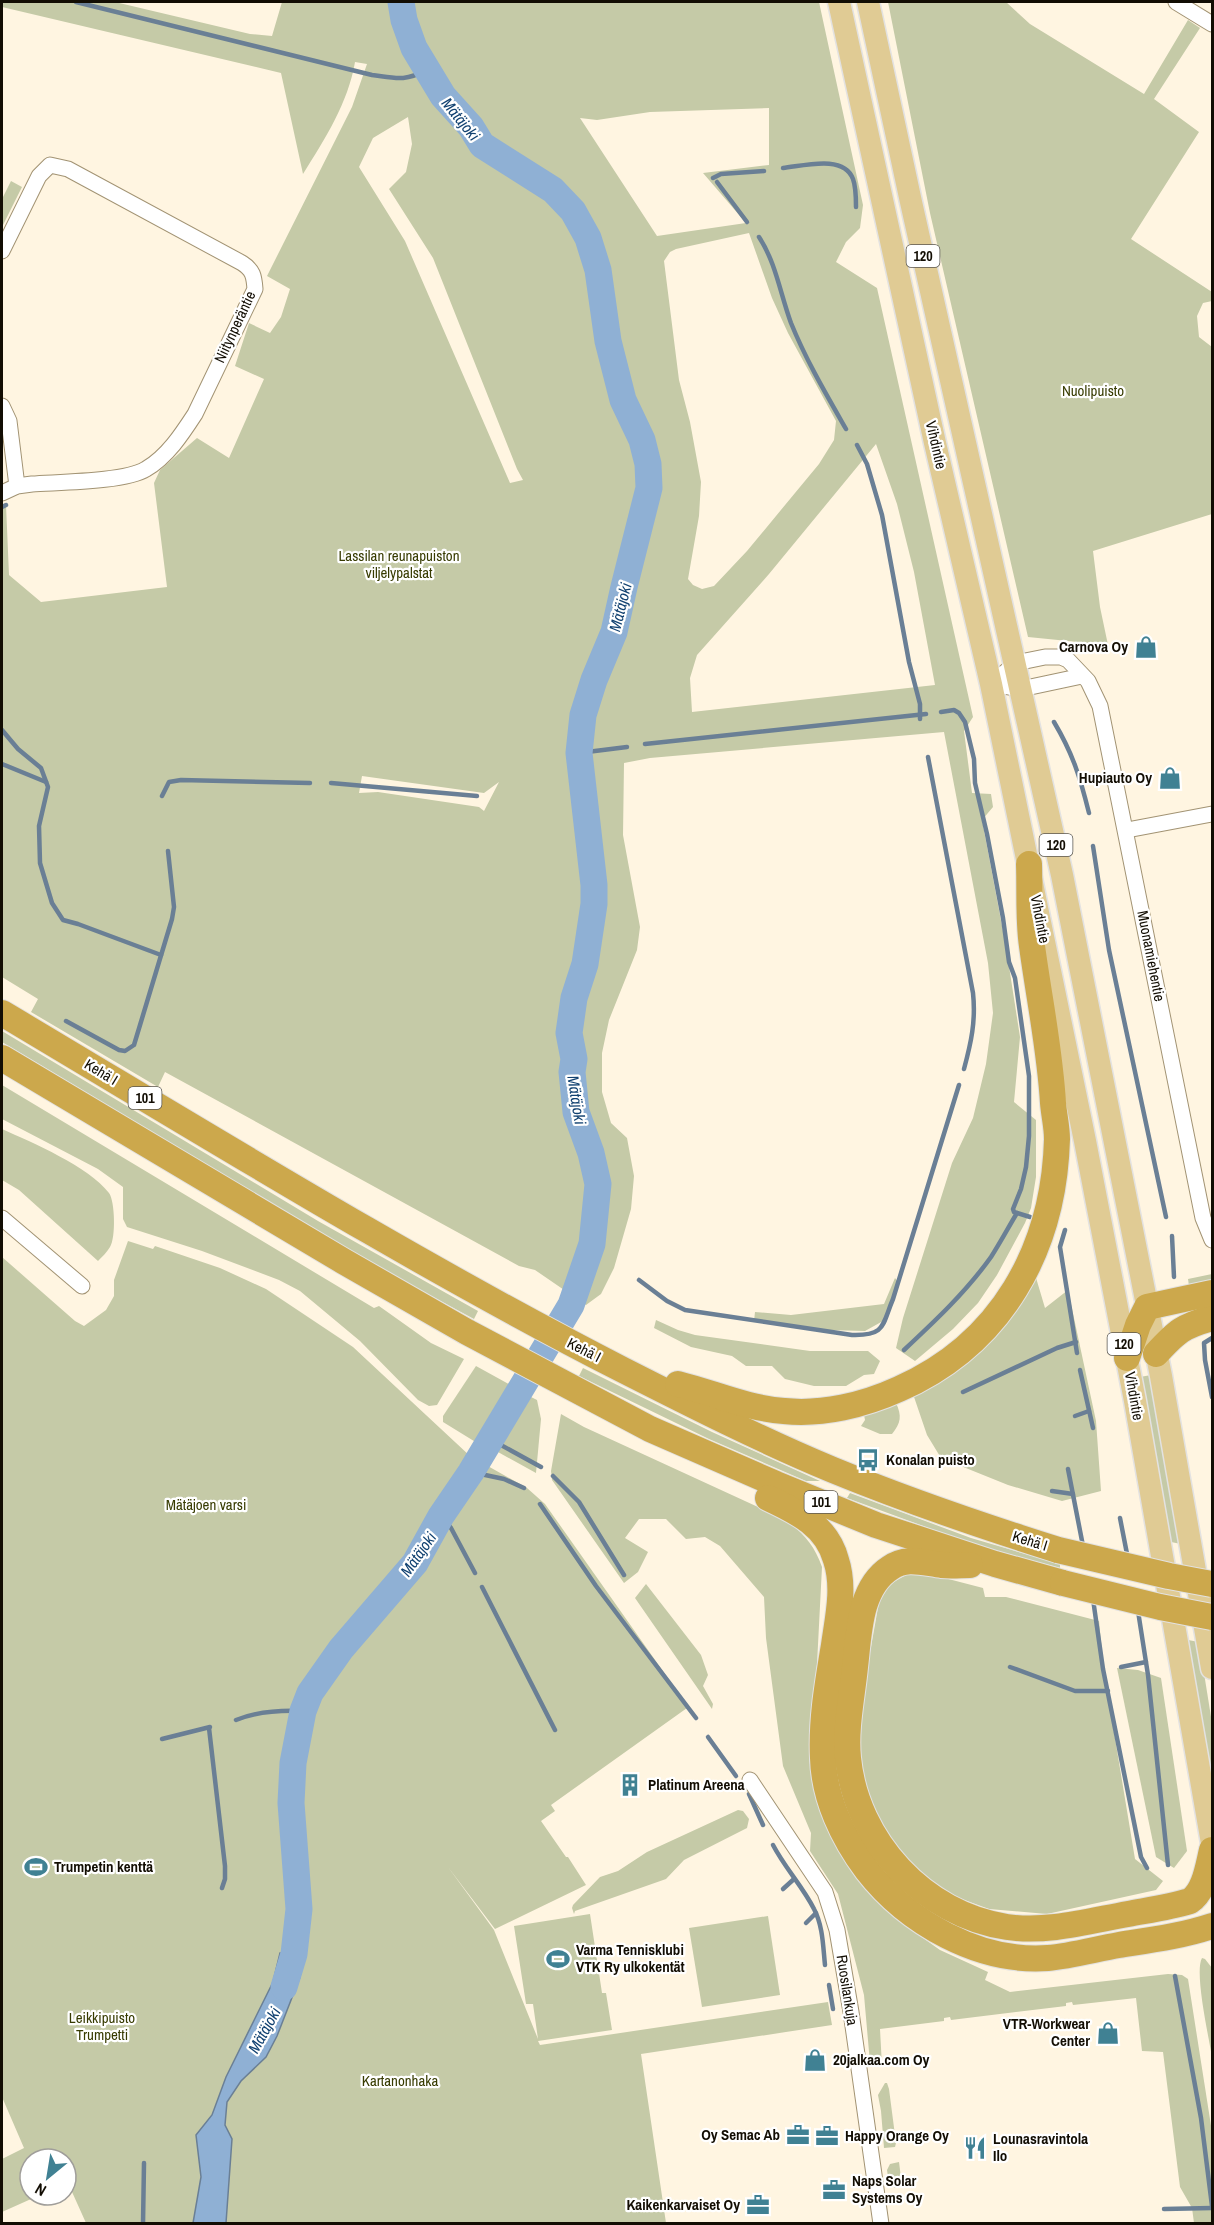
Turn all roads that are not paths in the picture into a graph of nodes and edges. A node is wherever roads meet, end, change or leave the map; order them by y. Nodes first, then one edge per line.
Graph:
1 (839, 2) edge
2 (868, 2) edge
3 (1176, 2) edge
4 (1212, 24) edge
5 (2, 251) edge
6 (2, 406) edge
7 (17, 486) junction
8 (2, 493) edge
9 (1016, 663) junction
10 (1082, 676) junction
11 (991, 684) junction
12 (1022, 689) junction
13 (1212, 814) edge
14 (1127, 830) junction
15 (1029, 864) junction
16 (2, 1013) edge
17 (2, 1058) edge
18 (2, 1218) edge
19 (1212, 1240) edge
20 (82, 1286) dead end
21 (1212, 1293) edge
22 (1147, 1307) junction
23 (1212, 1318) edge
24 (1156, 1353) junction
25 (1127, 1358) junction
26 (617, 1367) junction
27 (650, 1429) junction
28 (995, 1564) junction
29 (1212, 1584) edge
30 (1212, 1617) edge
31 (1212, 1668) edge
32 (750, 1780) dead end
33 (1212, 1843) edge
34 (1212, 1850) edge
35 (1212, 1926) edge
36 (881, 2223) edge

1 - 11 main road, Vihdintie / 120
2 - 9 main road, Vihdintie / 120
3 - 4 street
5 - 7 street, Niitynperäntie
6 - 7 street
7 - 8 street, Niitynperäntie
9 - 10 street, Muonamiehentie
9 - 11 street, Muonamiehentie
9 - 12 main road, Vihdintie / 120
10 - 12 street
10 - 14 street, Muonamiehentie
11 - 12 street
11 - 15 main road, Vihdintie / 120
12 - 22 main road, Vihdintie / 120
13 - 14 street
14 - 19 street, Muonamiehentie
15 - 25 main road, Vihdintie / 120
15 - 26 highway
16 - 26 highway, Kehä I / 101
17 - 27 highway, Kehä I / 101
18 - 20 street
21 - 22 highway
22 - 24 main road, Vihdintie / 120
22 - 25 highway
23 - 24 highway
24 - 31 main road, Vihdintie / 120
25 - 33 main road, Vihdintie / 120
26 - 29 highway, Kehä I / 101, bridge
27 - 28 highway, Kehä I / 101
27 - 35 highway
28 - 30 highway, Kehä I / 101, bridge
28 - 34 highway
32 - 36 street, Ruosilankuja

